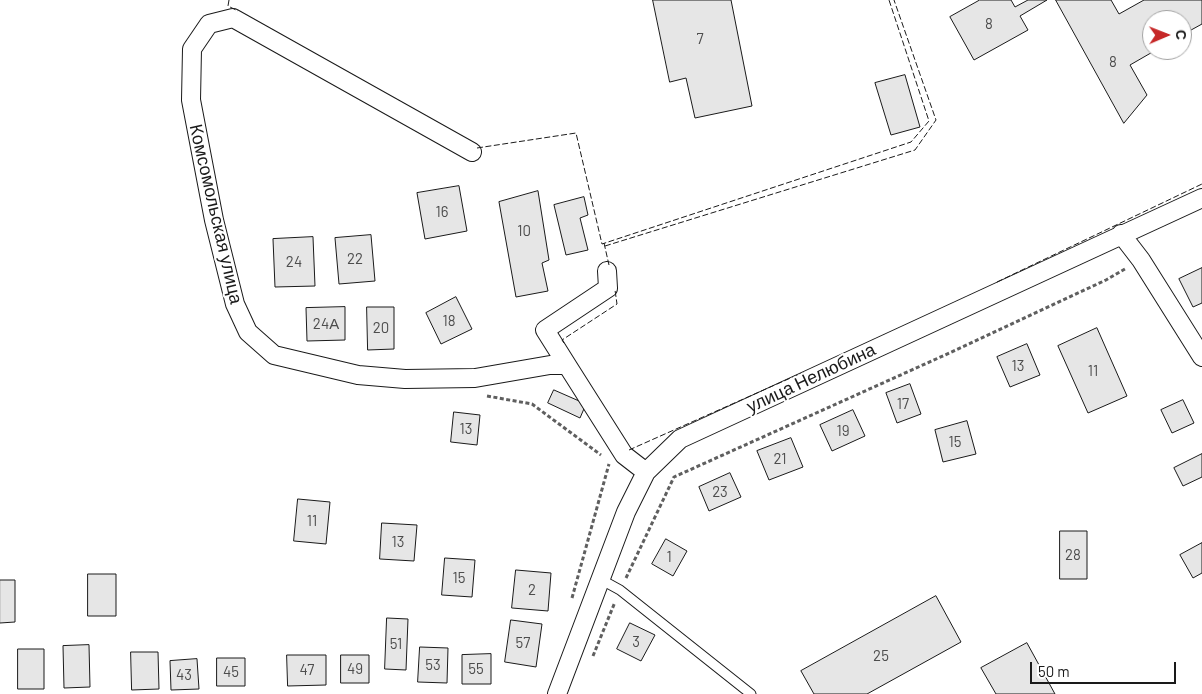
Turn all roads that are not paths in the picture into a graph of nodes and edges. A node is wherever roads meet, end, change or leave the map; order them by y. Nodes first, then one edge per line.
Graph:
1 (472, 152) dead end
2 (1202, 198) edge
3 (1121, 234) junction
4 (607, 271) dead end
5 (1202, 357) edge
6 (567, 365) junction
7 (646, 472) junction
8 (600, 579) junction
9 (557, 694) edge
10 (751, 694) edge

1 - 6 street, Комсомольская улица
2 - 3 street, улица Нелюбина
3 - 5 street
3 - 7 street, улица Нелюбина
4 - 6 street
6 - 7 street
7 - 8 street, улица Нелюбина
8 - 9 street, улица Нелюбина
8 - 10 lane

